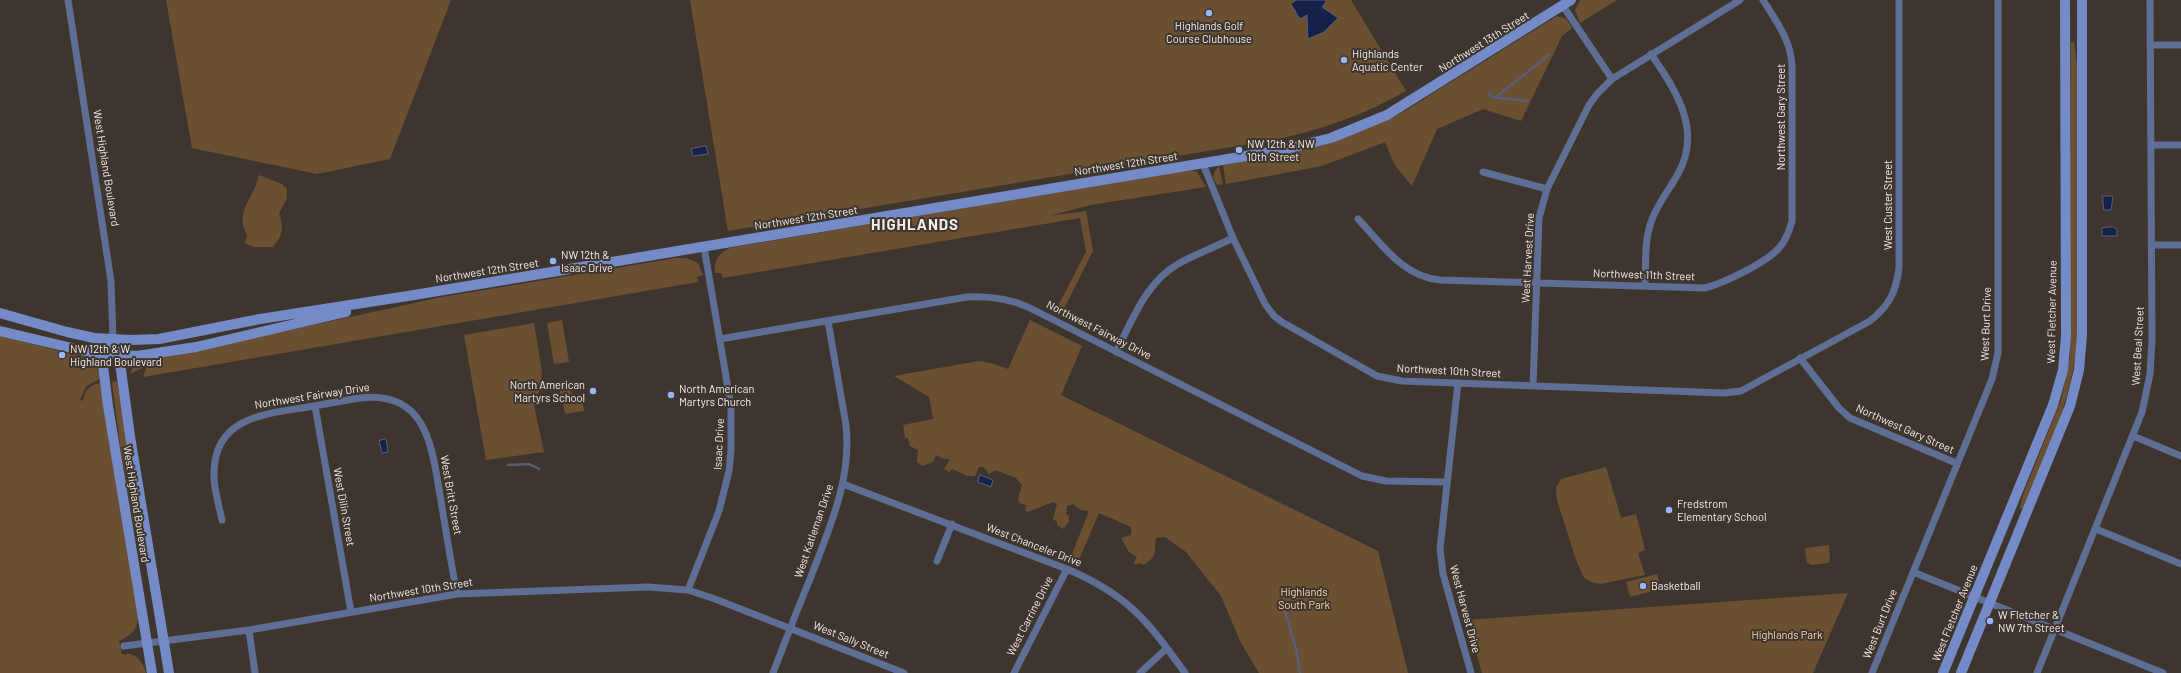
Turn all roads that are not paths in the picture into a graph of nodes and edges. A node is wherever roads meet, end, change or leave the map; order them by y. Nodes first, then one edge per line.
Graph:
1 (68, 0) edge
2 (1740, 0) edge
3 (1763, 0) edge
4 (1898, 0) edge
5 (1998, 0) edge
6 (2065, 0) edge
7 (2082, 0) edge
8 (2150, 0) edge
9 (1567, 3) edge
10 (2150, 45) junction
11 (2181, 45) edge
12 (1651, 54) junction
13 (1612, 79) junction
14 (2151, 145) junction
15 (2181, 145) edge
16 (1203, 164) junction
17 (1483, 172) dead end
18 (1548, 190) junction
19 (1358, 219) dead end
20 (1234, 238) junction
21 (1784, 241) joint
22 (2151, 245) junction
23 (2181, 245) edge
24 (704, 247) junction
25 (1537, 283) junction
26 (1646, 286) junction
27 (414, 295) junction
28 (0, 313) edge
29 (828, 321) junction
30 (0, 331) edge
31 (720, 339) junction
32 (112, 340) junction
33 (1116, 352) junction
34 (104, 355) junction
35 (118, 356) junction
36 (1800, 358) junction
37 (1458, 383) junction
38 (1533, 386) junction
39 (315, 406) junction
40 (406, 407) joint
41 (2133, 436) junction
42 (2181, 456) edge
43 (1956, 464) junction
44 (1447, 482) junction
45 (843, 484) junction
46 (222, 520) dead end
47 (952, 524) junction
48 (2096, 529) junction
49 (937, 561) dead end
50 (2181, 564) edge
51 (1067, 569) junction
52 (1913, 572) junction
53 (688, 590) junction
54 (457, 594) junction
55 (1975, 597) junction
56 (1990, 603) junction
57 (351, 612) junction
58 (791, 627) junction
59 (2055, 629) junction
60 (249, 630) junction
61 (164, 640) junction
62 (147, 642) junction
63 (124, 646) dead end
64 (1167, 648) junction
65 (886, 670) edge
66 (152, 673) edge
67 (169, 673) edge
68 (255, 673) edge
69 (773, 673) edge
70 (904, 673) edge
71 (1014, 673) edge
72 (1140, 673) edge
73 (1185, 673) edge
74 (1471, 673) edge
75 (1872, 673) edge
76 (1943, 673) edge
77 (1961, 673) edge
78 (2037, 673) edge
79 (2163, 673) edge

1 - 32 street, West Highland Boulevard
2 - 12 street
3 - 21 street, Northwest Gary Street
4 - 36 street, West Custer Street
5 - 43 street, West Burt Drive
6 - 55 main road, West Fletcher Avenue
7 - 56 main road
8 - 10 street, West Beal Street
9 - 13 street
9 - 16 main road, Northwest 13th Street
10 - 11 street
10 - 14 street, West Beal Street
12 - 13 street
12 - 26 street
13 - 18 street, West Harvest Drive
14 - 15 street
14 - 22 street, West Beal Street
16 - 20 street, Northwest 10th Street
16 - 24 main road, Northwest 12th Street
17 - 18 street
18 - 25 street, West Harvest Drive
19 - 25 street, Northwest 11th Street
20 - 33 street
20 - 37 street, Northwest 10th Street
21 - 26 street, Northwest 11th Street
22 - 23 street
22 - 41 street, West Beal Street
24 - 27 main road, Northwest 12th Street
24 - 31 street, Isaac Drive
25 - 26 street, Northwest 11th Street
25 - 38 street, West Harvest Drive
27 - 32 main road, Northwest 12th Street
27 - 35 main road, Northwest 12th Street
28 - 32 main road, Northwest 12th Street
29 - 31 street, Northwest Fairway Drive
29 - 33 street, Northwest Fairway Drive
29 - 45 street, West Katleman Drive
30 - 34 main road, Northwest 12th Street
31 - 53 street, Isaac Drive
32 - 34 main road, West Highland Boulevard
32 - 35 main road, West Highland Boulevard
33 - 44 street, Northwest Fairway Drive
34 - 35 main road, Northwest 12th Street
34 - 62 main road, West Highland Boulevard
35 - 61 main road, West Highland Boulevard
36 - 38 street, Northwest 10th Street
36 - 43 street, Northwest Gary Street
37 - 38 street, Northwest 10th Street
37 - 44 street, West Harvest Drive
39 - 40 street, Northwest Fairway Drive
39 - 46 street, Northwest Fairway Drive
39 - 57 street, West Dilin Street
40 - 54 street, West Britt Street
41 - 42 street
41 - 48 street, West Beal Street
43 - 52 street, West Burt Drive
44 - 74 street, West Harvest Drive
45 - 47 street, West Chanceler Drive
45 - 58 street, West Katleman Drive
47 - 49 street
47 - 51 street, West Chanceler Drive
48 - 50 street
48 - 59 street, West Beal Street
51 - 64 street, West Chanceler Drive
51 - 71 street, West Carrine Drive
52 - 55 street
52 - 75 street, West Burt Drive
53 - 54 street, Northwest 10th Street
53 - 58 street, Northwest 10th Street
54 - 57 street, Northwest 10th Street
55 - 56 street
55 - 76 main road, West Fletcher Avenue
56 - 59 street
56 - 77 main road
57 - 60 street, Northwest 10th Street
58 - 65 street, West Sally Street
58 - 69 street, West Katleman Drive
59 - 78 street, West Beal Street
59 - 79 street
60 - 61 street, Northwest 10th Street
60 - 68 street
61 - 62 street, Northwest 10th Street
61 - 67 main road, West Highland Boulevard
62 - 63 street, Northwest 10th Street
62 - 66 main road, West Highland Boulevard
64 - 72 street
64 - 73 street, West Chanceler Drive
65 - 70 street, West Sally Street

